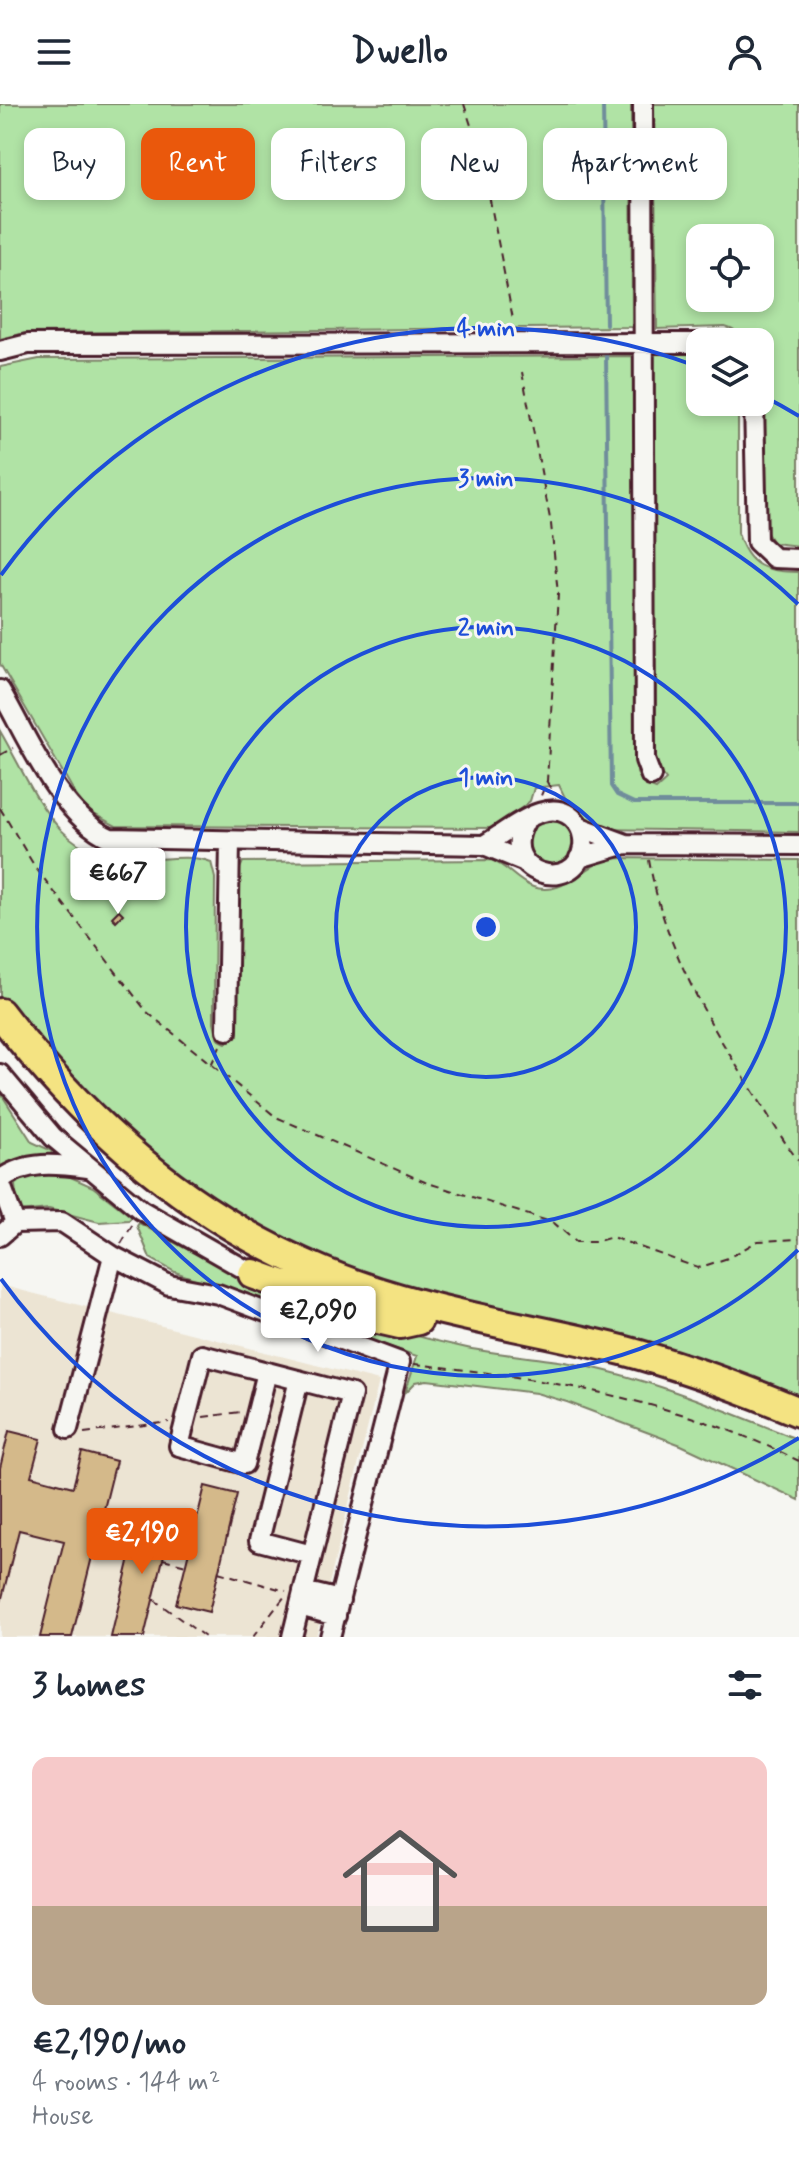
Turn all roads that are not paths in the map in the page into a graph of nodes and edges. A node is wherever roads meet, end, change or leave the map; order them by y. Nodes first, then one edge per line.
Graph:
1 (643, 104) edge
2 (646, 341) junction
3 (686, 342) edge
4 (0, 351) edge
5 (754, 416) edge
6 (799, 559) edge
7 (0, 690) edge
8 (651, 776) dead end
9 (525, 822) junction
10 (580, 827) junction
11 (230, 841) junction
12 (626, 844) junction
13 (484, 845) junction
14 (799, 845) edge
15 (579, 858) junction
16 (525, 862) junction
17 (0, 1013) edge
18 (227, 1030) road end
19 (0, 1041) edge
20 (0, 1074) edge
21 (88, 1168) junction
22 (0, 1181) edge
23 (15, 1223) junction
24 (0, 1236) edge
25 (113, 1256) junction
26 (253, 1274) joint
27 (418, 1320) junction
28 (267, 1372) junction
29 (299, 1380) junction
30 (799, 1412) edge
31 (75, 1431) road end
32 (799, 1431) edge
33 (312, 1555) junction
34 (302, 1598) junction
35 (338, 1608) junction
36 (292, 1637) edge
37 (330, 1637) edge

1 - 2 street
2 - 3 street
2 - 4 street
2 - 8 street
5 - 6 street
7 - 11 street
9 - 10 street
9 - 13 street
9 - 16 street
10 - 12 street
10 - 15 street
11 - 13 street
11 - 18 street
12 - 14 street
12 - 15 street
13 - 16 street
15 - 16 street
17 - 30 highway
19 - 27 highway
20 - 21 street
21 - 22 street
21 - 26 street
22 - 23 street
23 - 24 street
23 - 25 street
25 - 31 street
25 - 35 street
26 - 27 highway
27 - 32 highway
28 - 28 street
28 - 29 street
29 - 33 street
29 - 33 street
33 - 34 street
34 - 35 street
34 - 36 street
35 - 37 street

